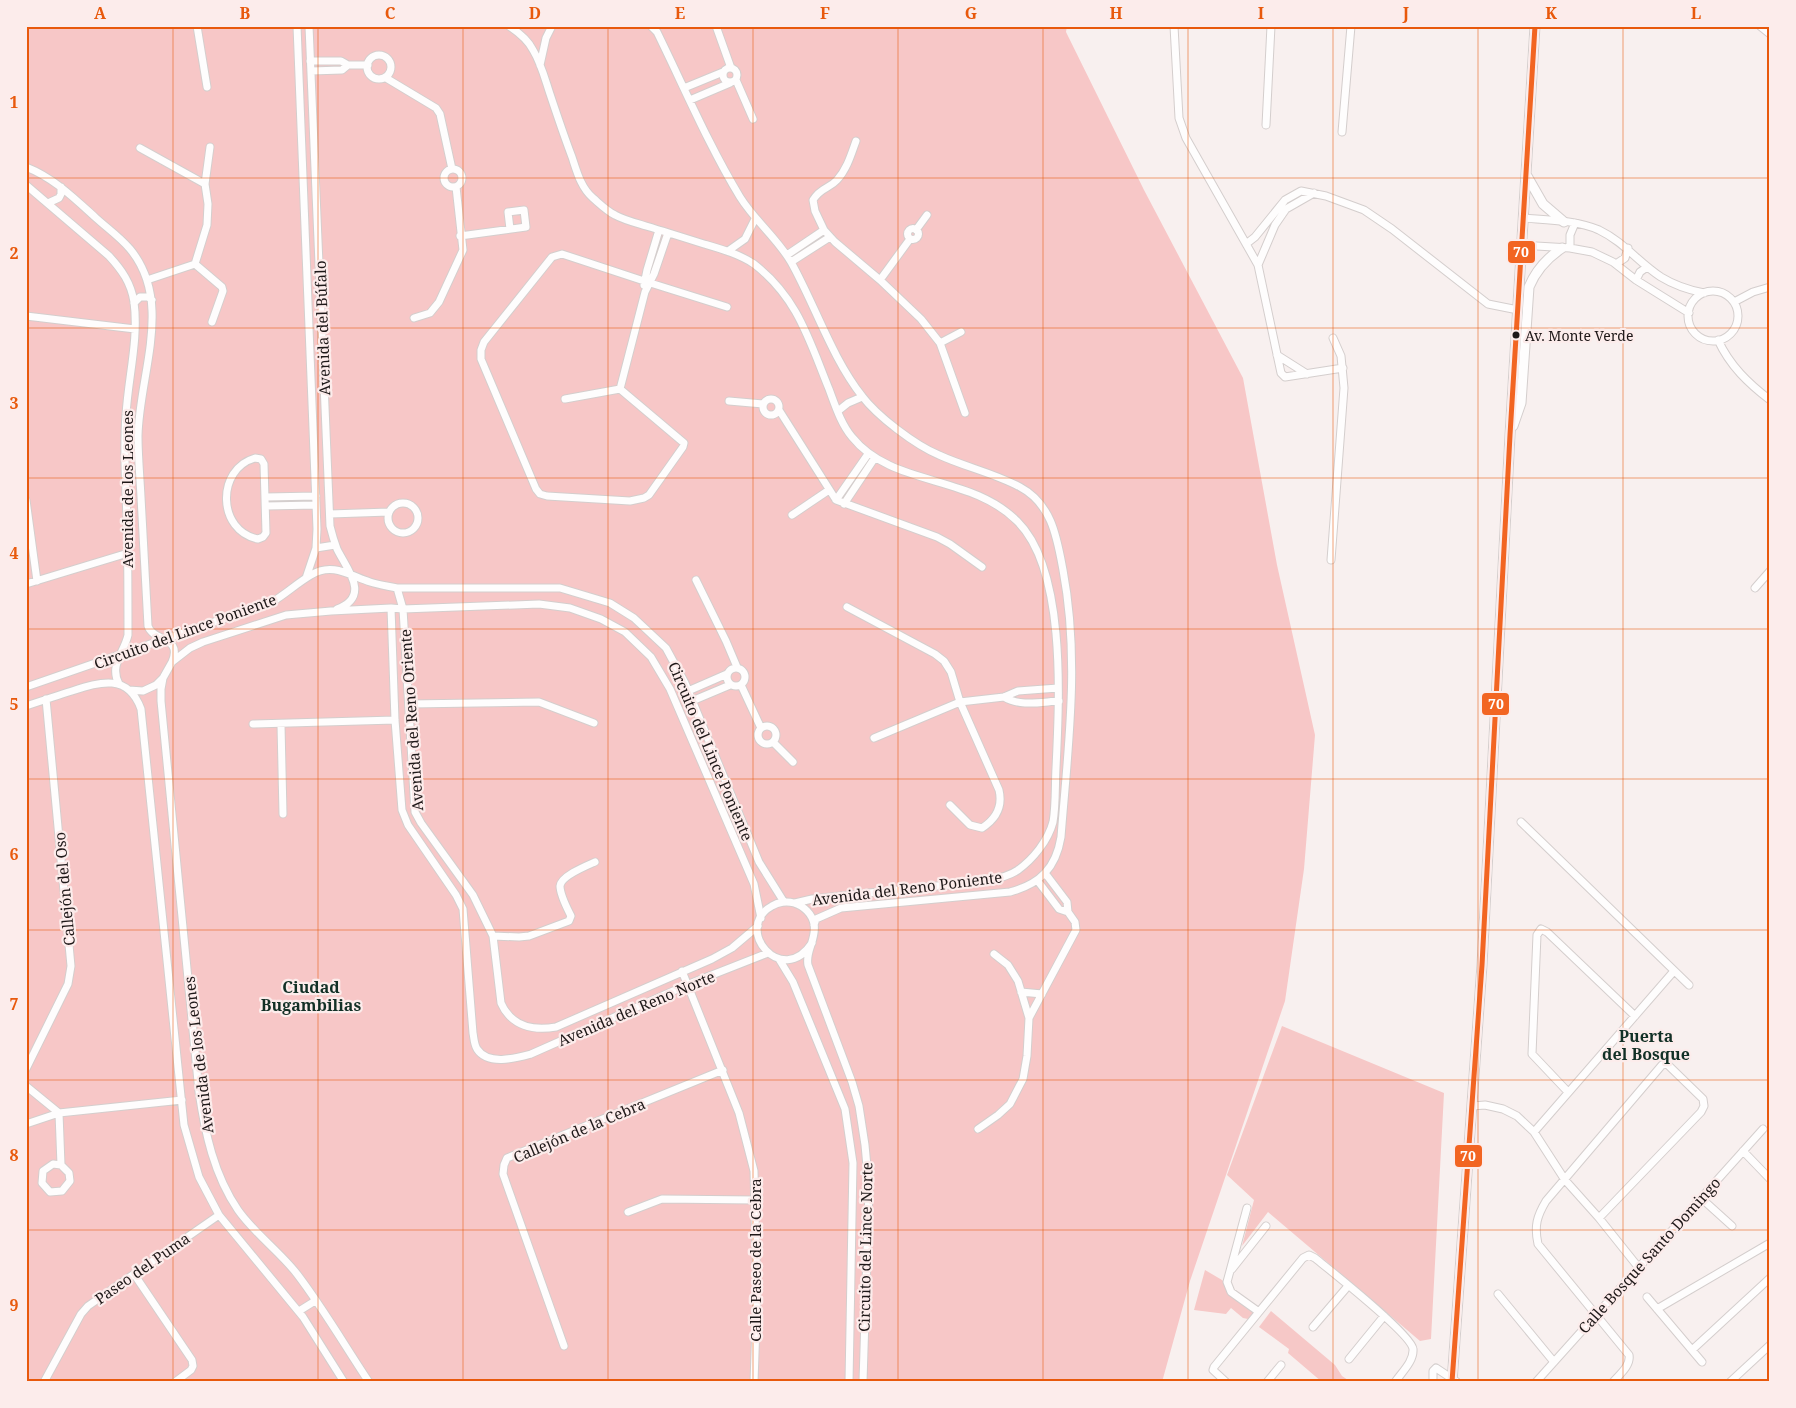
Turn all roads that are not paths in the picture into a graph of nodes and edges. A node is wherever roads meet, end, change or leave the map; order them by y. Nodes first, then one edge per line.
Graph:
1 (197, 26) edge
2 (296, 26) edge
3 (310, 26) edge
4 (509, 26) edge
5 (552, 26) edge
6 (651, 26) edge
7 (716, 26) edge
8 (1174, 26) edge
9 (1272, 26) edge
10 (1351, 26) edge
11 (1535, 26) edge
12 (1760, 26) edge
13 (657, 29) edge
14 (1770, 34) edge
15 (310, 61) junction
16 (348, 65) junction
17 (368, 65) junction
18 (540, 65) junction
19 (731, 68) junction
20 (311, 72) junction
21 (723, 72) junction
22 (386, 78) junction
23 (733, 81) junction
24 (207, 87) dead end
25 (684, 88) junction
26 (690, 100) junction
27 (753, 119) dead end
28 (1266, 125) dead end
29 (1342, 132) dead end
30 (856, 141) dead end
31 (210, 147) dead end
32 (140, 148) dead end
33 (26, 167) edge
34 (452, 168) junction
35 (1526, 176) junction
36 (205, 184) junction
37 (26, 185) edge
38 (61, 187) junction
39 (456, 187) junction
40 (1314, 193) junction
41 (48, 203) junction
42 (927, 215) dead end
43 (755, 218) junction
44 (1523, 218) junction
45 (1564, 222) junction
46 (1575, 223) junction
47 (510, 229) dead end
48 (659, 230) junction
49 (824, 230) junction
50 (668, 233) junction
51 (460, 236) junction
52 (830, 237) junction
53 (1246, 244) junction
54 (1521, 245) junction
55 (1566, 248) junction
56 (1628, 248) junction
57 (728, 251) junction
58 (787, 255) junction
59 (791, 262) junction
60 (194, 264) junction
61 (1616, 264) junction
62 (1258, 265) junction
63 (1647, 266) junction
64 (147, 280) junction
65 (880, 280) junction
66 (1636, 280) junction
67 (647, 282) junction
68 (1770, 287) edge
69 (320, 288) junction
70 (308, 289) junction
71 (1704, 294) junction
72 (152, 300) junction
73 (1734, 302) junction
74 (134, 303) junction
75 (728, 307) dead end
76 (1518, 310) junction
77 (1689, 313) junction
78 (26, 316) edge
79 (414, 318) dead end
80 (212, 322) dead end
81 (135, 329) junction
82 (961, 332) dead end
83 (1333, 338) dead end
84 (1718, 340) junction
85 (940, 343) junction
86 (1277, 355) junction
87 (1343, 368) junction
88 (1307, 374) junction
89 (620, 389) junction
90 (862, 397) junction
91 (564, 399) dead end
92 (1770, 400) edge
93 (729, 401) dead end
94 (763, 404) junction
95 (779, 410) junction
96 (838, 412) junction
97 (965, 413) dead end
98 (1510, 435) junction
99 (871, 456) junction
100 (829, 490) junction
101 (316, 496) junction
102 (266, 497) junction
103 (26, 500) edge
104 (836, 500) junction
105 (844, 504) junction
106 (316, 505) junction
107 (266, 506) junction
108 (389, 512) junction
109 (330, 514) junction
110 (792, 515) dead end
111 (335, 545) junction
112 (316, 548) junction
113 (128, 553) junction
114 (1331, 560) dead end
115 (982, 567) dead end
116 (1770, 571) edge
117 (352, 575) junction
118 (306, 578) junction
119 (696, 580) dead end
120 (37, 581) junction
121 (26, 584) edge
122 (397, 588) junction
123 (1755, 588) dead end
124 (847, 607) dead end
125 (391, 608) junction
126 (403, 609) junction
127 (331, 611) junction
128 (165, 639) junction
129 (121, 654) junction
130 (172, 662) junction
131 (736, 667) junction
132 (727, 674) junction
133 (163, 678) junction
134 (119, 684) junction
135 (730, 685) junction
136 (741, 685) junction
137 (26, 687) edge
138 (1058, 688) junction
139 (129, 690) junction
140 (688, 691) junction
141 (1004, 697) junction
142 (46, 699) junction
143 (692, 701) junction
144 (1059, 701) junction
145 (960, 702) junction
146 (409, 704) junction
147 (26, 706) edge
148 (395, 720) junction
149 (594, 723) dead end
150 (253, 724) dead end
151 (281, 724) junction
152 (762, 728) junction
153 (874, 738) dead end
154 (773, 742) junction
155 (793, 762) dead end
156 (950, 805) dead end
157 (283, 814) dead end
158 (1521, 822) dead end
159 (595, 862) dead end
160 (1045, 873) junction
161 (1036, 880) junction
162 (784, 902) junction
163 (795, 903) junction
164 (1068, 912) junction
165 (761, 918) junction
166 (814, 925) junction
167 (758, 926) junction
168 (493, 936) junction
169 (812, 943) junction
170 (768, 953) junction
171 (994, 954) dead end
172 (779, 959) junction
173 (682, 971) junction
174 (1674, 971) junction
175 (689, 984) junction
176 (1688, 985) dead end
177 (1021, 992) junction
178 (1042, 994) junction
179 (1635, 1016) junction
180 (1030, 1018) junction
181 (571, 1021) junction
182 (556, 1027) joint
183 (576, 1034) junction
184 (504, 1061) joint
185 (26, 1069) edge
186 (723, 1070) junction
187 (26, 1086) edge
188 (1568, 1092) junction
189 (182, 1100) junction
190 (1472, 1106) junction
191 (58, 1113) junction
192 (26, 1124) edge
193 (978, 1129) dead end
194 (1763, 1129) dead end
195 (1534, 1132) junction
196 (1743, 1151) junction
197 (61, 1165) junction
198 (1565, 1180) junction
199 (1770, 1180) edge
200 (1701, 1198) junction
201 (755, 1200) junction
202 (1247, 1208) dead end
203 (628, 1212) dead end
204 (219, 1215) junction
205 (1599, 1218) junction
206 (1266, 1226) dead end
207 (1732, 1226) dead end
208 (1770, 1242) edge
209 (1639, 1268) junction
210 (1229, 1273) junction
211 (134, 1274) junction
212 (1770, 1278) edge
213 (1348, 1286) junction
214 (1498, 1294) dead end
215 (1647, 1297) dead end
216 (315, 1301) junction
217 (1657, 1309) junction
218 (299, 1311) junction
219 (1259, 1312) junction
220 (1595, 1315) junction
221 (1384, 1316) junction
222 (1313, 1327) dead end
223 (1770, 1345) edge
224 (564, 1346) dead end
225 (1692, 1350) junction
226 (1349, 1359) dead end
227 (1554, 1362) junction
228 (1702, 1362) dead end
229 (1281, 1365) dead end
230 (1454, 1381) edge
231 (44, 1382) edge
232 (175, 1382) edge
233 (344, 1382) edge
234 (369, 1382) edge
235 (754, 1382) edge
236 (849, 1382) edge
237 (864, 1382) edge
238 (1226, 1382) edge
239 (1267, 1382) edge
240 (1395, 1382) edge
241 (1433, 1382) edge
242 (1536, 1382) edge
243 (1613, 1382) edge
244 (1730, 1382) edge

1 - 24 street
2 - 70 street, Avenida del Búfalo
3 - 15 street, Avenida del Búfalo
4 - 18 street, Avenida del Reno Poniente
5 - 18 street
6 - 13 street, Avenida del Reno Poniente
7 - 19 street
8 - 53 street
9 - 28 street
10 - 29 street
11 - 35 street
12 - 14 street
13 - 25 street, Avenida del Reno Poniente
15 - 16 street
15 - 20 street, Avenida del Búfalo
16 - 17 street
16 - 20 street
17 - 22 street
17 - 22 street
18 - 48 street, Avenida del Reno Poniente
19 - 21 street
19 - 23 street
20 - 69 street, Avenida del Búfalo
21 - 23 street
21 - 25 street
22 - 34 street
23 - 26 street
23 - 27 street
25 - 26 street, Avenida del Reno Poniente
26 - 43 street, Avenida del Reno Poniente
30 - 49 street
31 - 36 street
32 - 36 street
33 - 38 street, Avenida de los Leones
34 - 39 street
34 - 39 street
35 - 44 street
35 - 45 street
36 - 60 street
37 - 41 street, Avenida de los Leones
38 - 41 street
38 - 64 street, Avenida de los Leones
39 - 51 street
40 - 53 street
40 - 62 street
40 - 76 street
41 - 74 street, Avenida de los Leones
42 - 65 street
43 - 57 street
43 - 58 street, Avenida del Reno Poniente
44 - 45 street
44 - 54 street
45 - 46 street
46 - 55 street
46 - 56 street
47 - 51 street
48 - 50 street, Avenida del Reno Poniente
48 - 67 street
49 - 52 street
49 - 58 street
50 - 57 street, Avenida del Reno Poniente
50 - 67 street
51 - 79 street
52 - 59 street
52 - 65 street
53 - 62 street
54 - 55 street
54 - 76 street
55 - 61 street
55 - 98 street
56 - 61 street
56 - 63 street
57 - 96 street, Avenida del Reno Poniente
58 - 59 street, Avenida del Reno Poniente
59 - 90 street, Avenida del Reno Poniente
60 - 64 street
60 - 80 street
61 - 66 street
62 - 86 street
63 - 66 street
63 - 71 street
64 - 72 street, Avenida de los Leones
65 - 85 street
66 - 77 street
67 - 75 street
67 - 89 street
67 - 89 street
68 - 73 street
69 - 70 street
69 - 109 street, Avenida del Búfalo
70 - 101 street, Avenida del Búfalo
71 - 73 street
71 - 77 street
72 - 74 street
72 - 128 street, Avenida de los Leones
73 - 84 street
74 - 81 street, Avenida de los Leones
76 - 98 street
77 - 84 street
78 - 81 street
81 - 113 street, Avenida de los Leones
82 - 85 street
83 - 87 street
84 - 92 street
85 - 97 street
86 - 88 street
86 - 88 street
87 - 88 street
87 - 114 street
89 - 91 street
90 - 96 street
90 - 160 street, Avenida del Reno Poniente
93 - 94 street
94 - 95 street
94 - 95 street
95 - 100 street
96 - 99 street, Avenida del Reno Poniente
98 - 190 street
99 - 104 street
99 - 105 street
99 - 138 street, Avenida del Reno Poniente
100 - 104 street
100 - 110 street
101 - 102 street
101 - 106 street, Avenida del Búfalo
102 - 107 street
102 - 107 street
103 - 120 street
104 - 105 street
105 - 115 street
106 - 107 street
106 - 112 street, Avenida del Búfalo
108 - 108 street
108 - 109 street
109 - 111 street, Avenida del Búfalo
111 - 112 street
111 - 117 street, Avenida del Búfalo
112 - 118 street, Avenida del Búfalo
113 - 120 street
113 - 129 street, Avenida de los Leones
116 - 123 street
117 - 118 street, Circuito del Lince Poniente
117 - 122 street, Circuito del Lince Poniente
117 - 127 street
118 - 128 street, Circuito del Lince Poniente
119 - 131 street
120 - 121 street
122 - 126 street, Avenida del Reno Oriente
122 - 140 street, Circuito del Lince Poniente
124 - 145 street
125 - 126 street, Circuito del Lince Poniente
125 - 127 street, Circuito del Lince Poniente
125 - 148 street, Avenida del Reno Oriente
126 - 146 street, Avenida del Reno Oriente
126 - 165 street, Circuito del Lince Poniente
127 - 130 street, Circuito del Lince Poniente
128 - 129 street, Circuito del Lince Poniente
128 - 130 street, Avenida de los Leones
129 - 134 street, Avenida de los Leones
129 - 137 street, Circuito del Lince Poniente
130 - 133 street
131 - 132 street
131 - 136 street
132 - 135 street
132 - 140 street
133 - 139 street
133 - 216 street, Avenida de los Leones
134 - 139 street
134 - 142 street, Circuito del Lince Poniente
135 - 136 street
135 - 143 street
136 - 152 street
138 - 141 street
138 - 144 street, Avenida del Reno Poniente
139 - 189 street, Avenida de los Leones
140 - 143 street, Circuito del Lince Poniente
141 - 144 street
141 - 145 street
142 - 147 street, Circuito del Lince Poniente
142 - 185 street, Callejón del Oso
143 - 162 street, Circuito del Lince Poniente
144 - 163 street, Avenida del Reno Poniente
145 - 153 street
145 - 156 street
146 - 149 street
146 - 168 street, Avenida del Reno Oriente
148 - 151 street
148 - 184 street, Avenida del Reno Oriente
150 - 151 street
151 - 157 street
152 - 154 street
152 - 154 street
154 - 155 street
158 - 174 street
159 - 168 street
160 - 161 street, Avenida del Reno Poniente
160 - 164 street
161 - 164 street
161 - 166 street, Avenida del Reno Poniente
162 - 163 street
162 - 165 street
163 - 166 street
164 - 178 street
165 - 167 street
166 - 169 street
167 - 170 street
167 - 173 street, Avenida del Reno Norte
168 - 182 street, Avenida del Reno Oriente
169 - 172 street
169 - 237 street, Circuito del Lince Norte
170 - 172 street
170 - 175 street, Avenida del Reno Norte
171 - 177 street
172 - 236 street, Circuito del Lince Norte
173 - 175 street, Calle Paseo de la Cebra
173 - 181 street, Avenida del Reno Norte
174 - 176 street
174 - 179 street
175 - 183 street, Avenida del Reno Norte
175 - 186 street, Calle Paseo de la Cebra
177 - 178 street
177 - 180 street
178 - 180 street
179 - 188 street
179 - 188 street
180 - 193 street
181 - 182 street, Avenida del Reno Norte
181 - 183 street
183 - 184 street, Avenida del Reno Norte
186 - 201 street, Calle Paseo de la Cebra
186 - 224 street, Callejón de la Cebra
187 - 191 street
188 - 195 street
189 - 191 street
189 - 204 street, Avenida de los Leones
190 - 195 street
190 - 230 street
191 - 192 street
191 - 197 street
194 - 196 street, Calle Bosque Santo Domingo
195 - 198 street
196 - 199 street
196 - 200 street, Calle Bosque Santo Domingo
197 - 197 street
198 - 205 street
198 - 205 street
198 - 220 street
200 - 207 street
200 - 209 street, Calle Bosque Santo Domingo
201 - 203 street
201 - 235 street, Calle Paseo de la Cebra
202 - 210 street
204 - 211 street, Paseo del Puma
204 - 218 street, Avenida de los Leones
205 - 209 street
206 - 210 street
208 - 217 street
209 - 220 street, Calle Bosque Santo Domingo
210 - 219 street
211 - 231 street, Paseo del Puma
211 - 232 street
212 - 225 street
213 - 219 street
213 - 221 street
213 - 222 street
214 - 227 street
215 - 217 street
216 - 218 street
216 - 234 street, Avenida de los Leones
217 - 225 street
218 - 233 street, Avenida de los Leones
219 - 238 street
220 - 227 street, Calle Bosque Santo Domingo
220 - 243 street
221 - 226 street
221 - 240 street
223 - 244 street
225 - 228 street
227 - 242 street, Calle Bosque Santo Domingo
229 - 239 street
230 - 241 street

